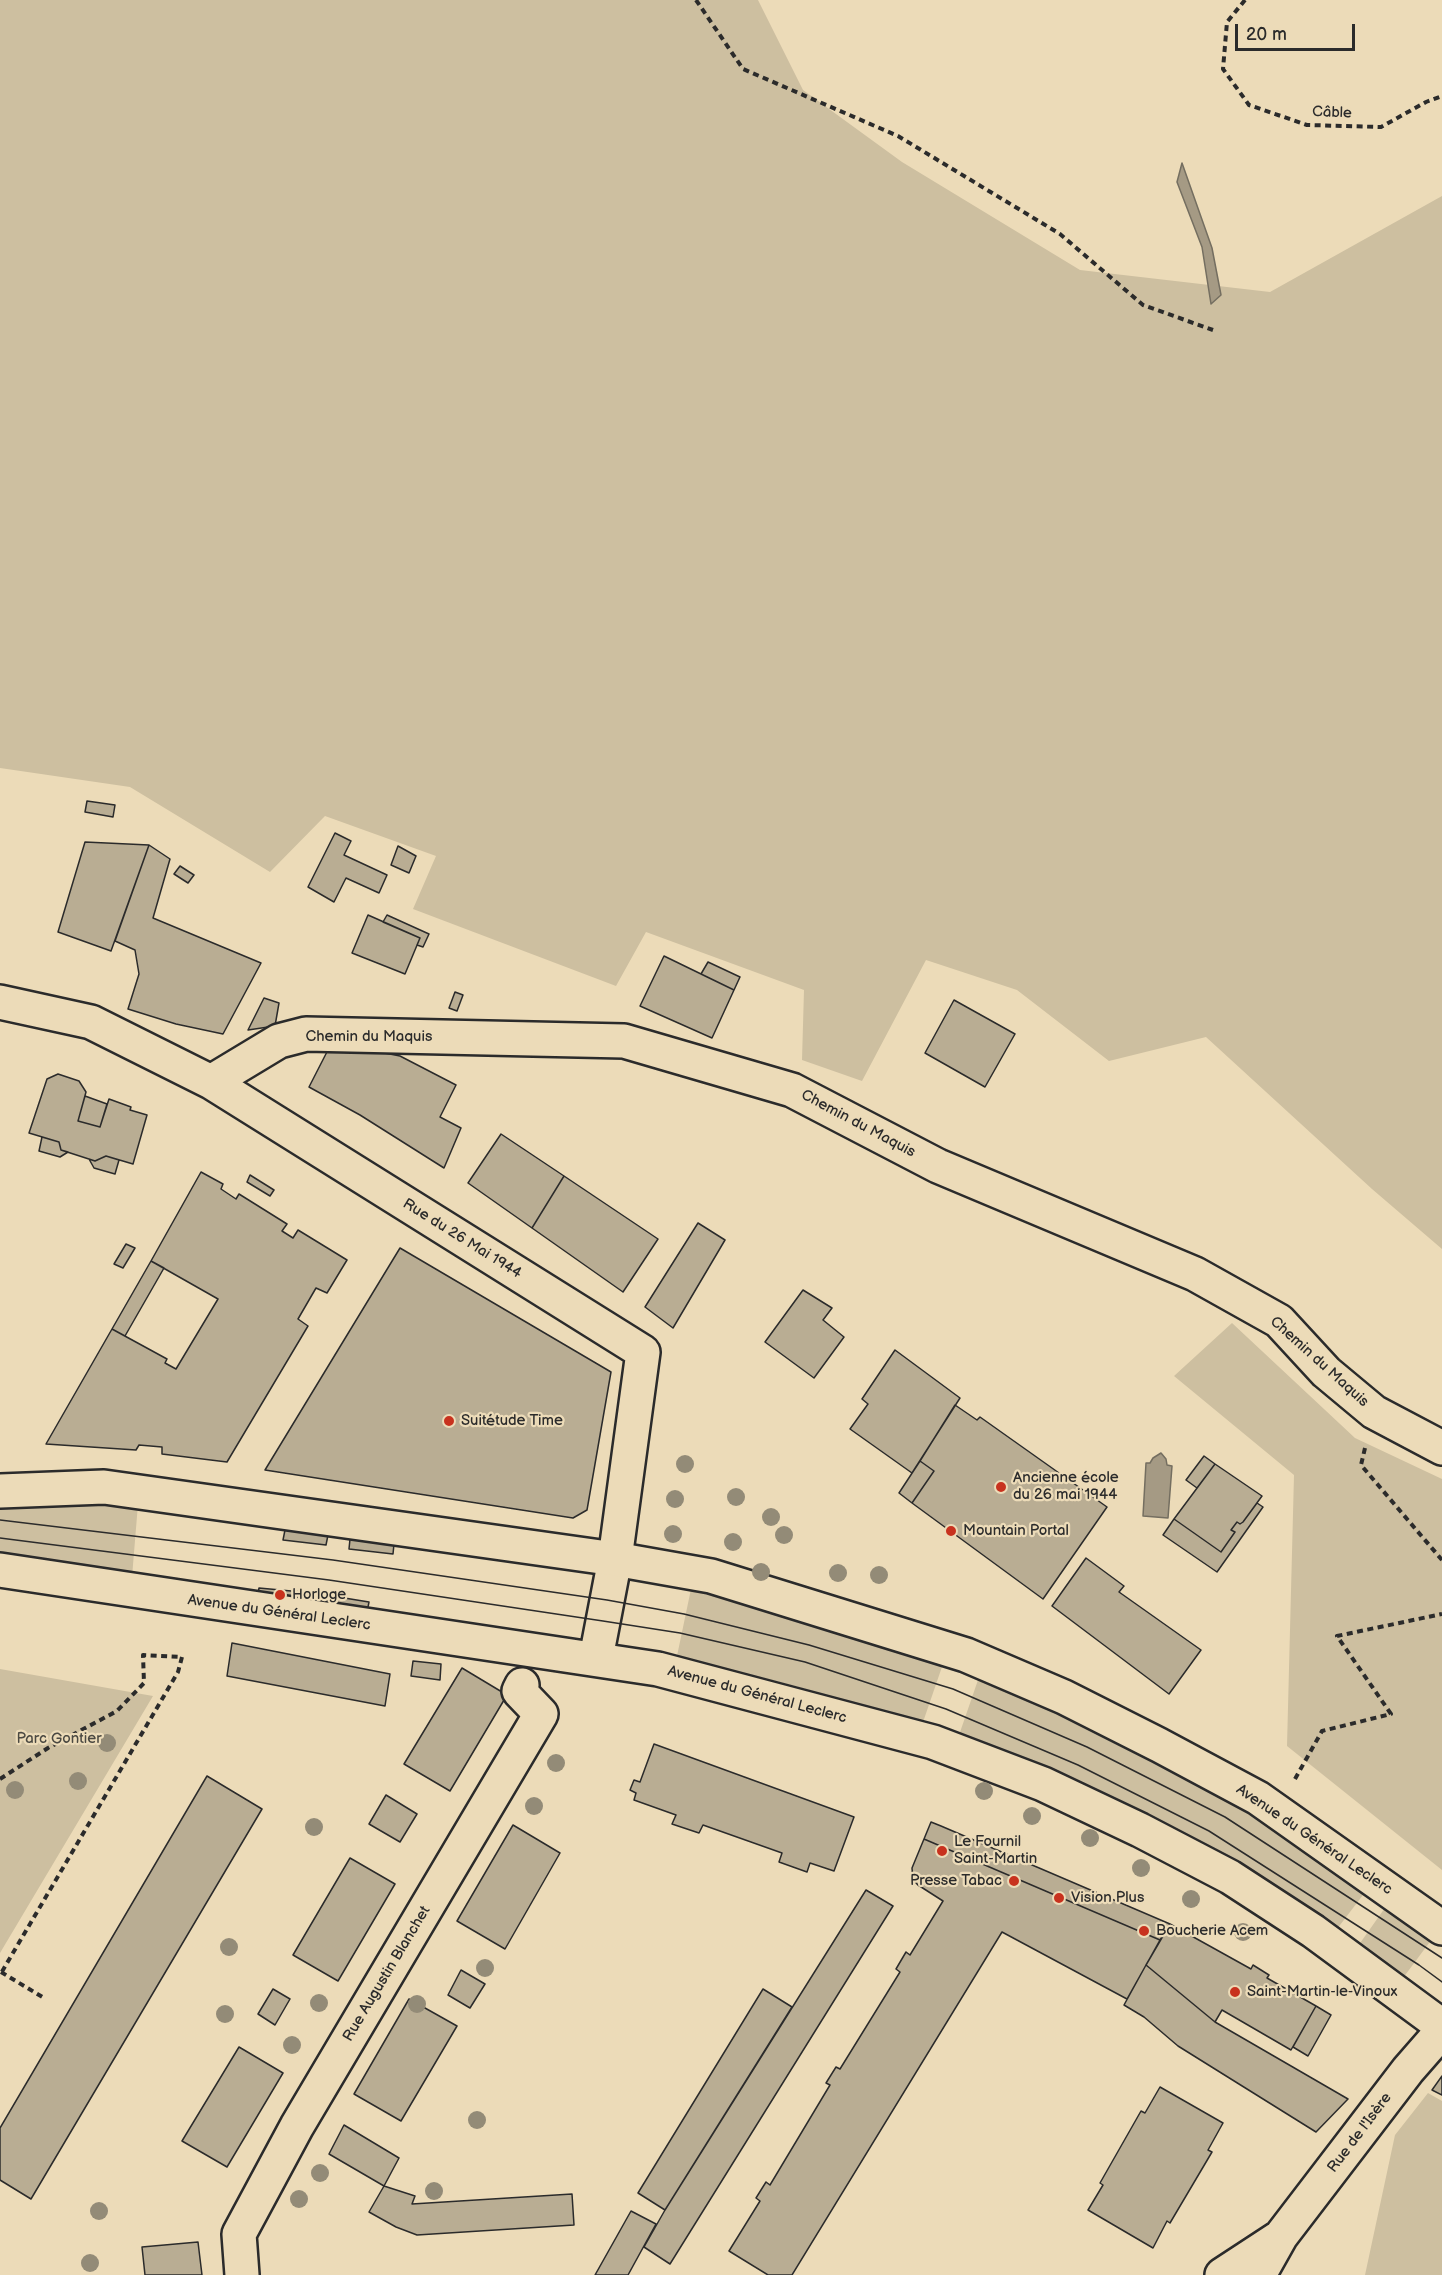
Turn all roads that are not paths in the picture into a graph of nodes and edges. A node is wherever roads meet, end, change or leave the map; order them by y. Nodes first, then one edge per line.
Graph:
1 (0, 1002) edge
2 (212, 1082) junction
3 (1442, 1448) edge
4 (0, 1491) edge
5 (615, 1559) junction
6 (0, 1570) edge
7 (596, 1658) junction
8 (522, 1685) dead end
9 (1442, 1928) edge
10 (1442, 2026) edge
11 (1442, 2031) edge
12 (1281, 2236) junction
13 (242, 2275) edge
14 (1222, 2275) edge
15 (1259, 2275) edge

1 - 2 street, Rue du 26 Mai 1944
2 - 3 street, Chemin du Maquis
2 - 5 street, Rue du 26 Mai 1944
4 - 5 street, Avenue du Général Leclerc
5 - 7 street, Rue du 26 Mai 1944
5 - 9 street, Avenue du Général Leclerc
6 - 7 street, Avenue du Général Leclerc
7 - 10 street, Avenue du Général Leclerc
8 - 13 street, Rue Augustin Blanchet
11 - 12 street, Rue de l'Isère
12 - 14 street, Rue de l'Isère
12 - 15 street, Rue de l'Isère

